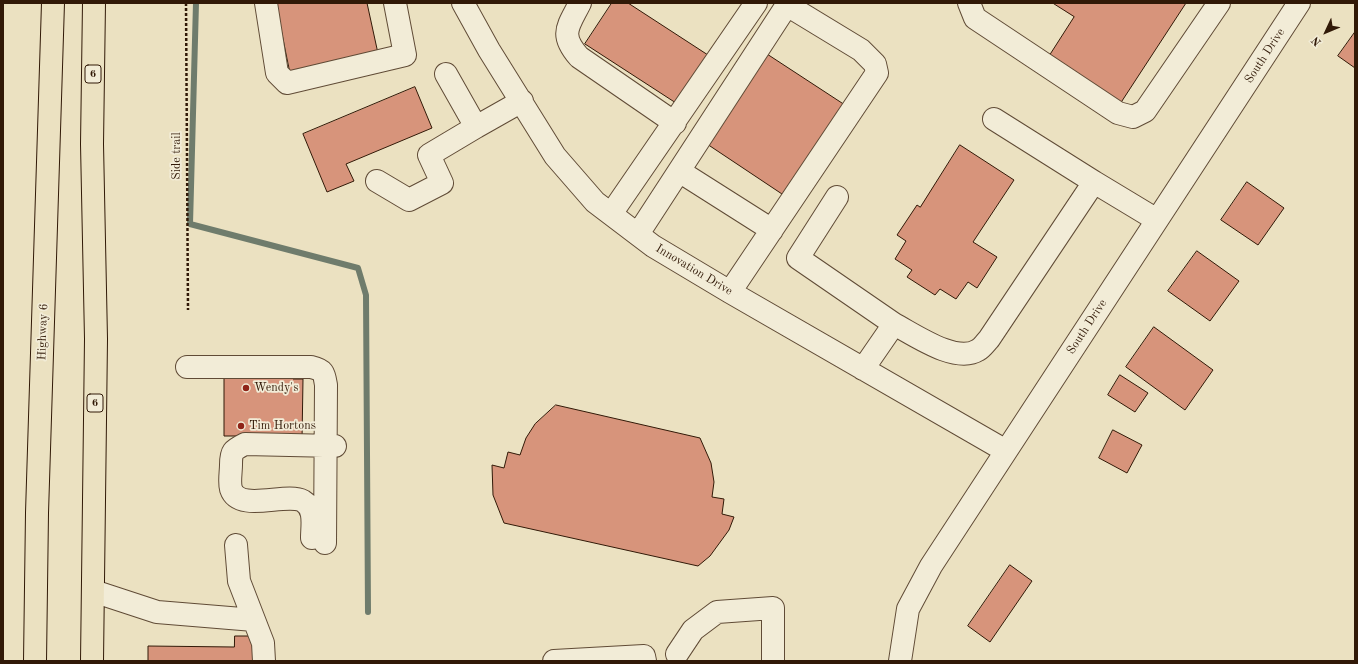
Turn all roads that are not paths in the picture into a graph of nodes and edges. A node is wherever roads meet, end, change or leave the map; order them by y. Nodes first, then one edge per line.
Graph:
1 (53, 3) edge
2 (94, 3) edge
3 (266, 3) edge
4 (395, 3) edge
5 (463, 3) edge
6 (580, 3) edge
7 (756, 3) edge
8 (969, 3) edge
9 (1219, 3) edge
10 (1299, 3) edge
11 (446, 74) dead end
12 (522, 101) junction
13 (994, 119) dead end
14 (675, 123) junction
15 (476, 127) junction
16 (679, 171) junction
17 (377, 181) dead end
18 (1094, 182) junction
19 (837, 197) dead end
20 (611, 214) junction
21 (1157, 220) junction
22 (772, 230) junction
23 (638, 234) junction
24 (730, 292) junction
25 (894, 324) junction
26 (187, 367) dead end
27 (863, 369) junction
28 (330, 446) junction
29 (1006, 451) junction
30 (236, 545) dead end
31 (93, 591) junction
32 (254, 620) junction
33 (679, 658) edge
34 (645, 659) edge
35 (35, 661) edge
36 (92, 661) edge
37 (264, 661) edge
38 (554, 661) edge
39 (774, 661) edge
40 (900, 661) edge

1 - 35 highway, Highway 6
2 - 31 highway, 6
3 - 4 street
5 - 12 street, Innovation Drive
6 - 14 street
7 - 14 street
8 - 9 street
10 - 21 street, South Drive
11 - 15 street
12 - 15 street
12 - 20 street, Innovation Drive
13 - 18 street
14 - 20 street
15 - 17 street
16 - 22 street
16 - 22 street
16 - 23 street
18 - 21 street
18 - 25 street
19 - 25 street
20 - 23 street, Innovation Drive
21 - 29 street, South Drive
22 - 24 street
23 - 24 street, Innovation Drive
24 - 27 street, Innovation Drive
25 - 27 street
26 - 28 street
27 - 29 street, Innovation Drive
28 - 28 street
29 - 40 street, South Drive
30 - 32 street
31 - 32 street
31 - 36 highway, 6
32 - 37 street
33 - 34 street
33 - 39 street
34 - 38 street

